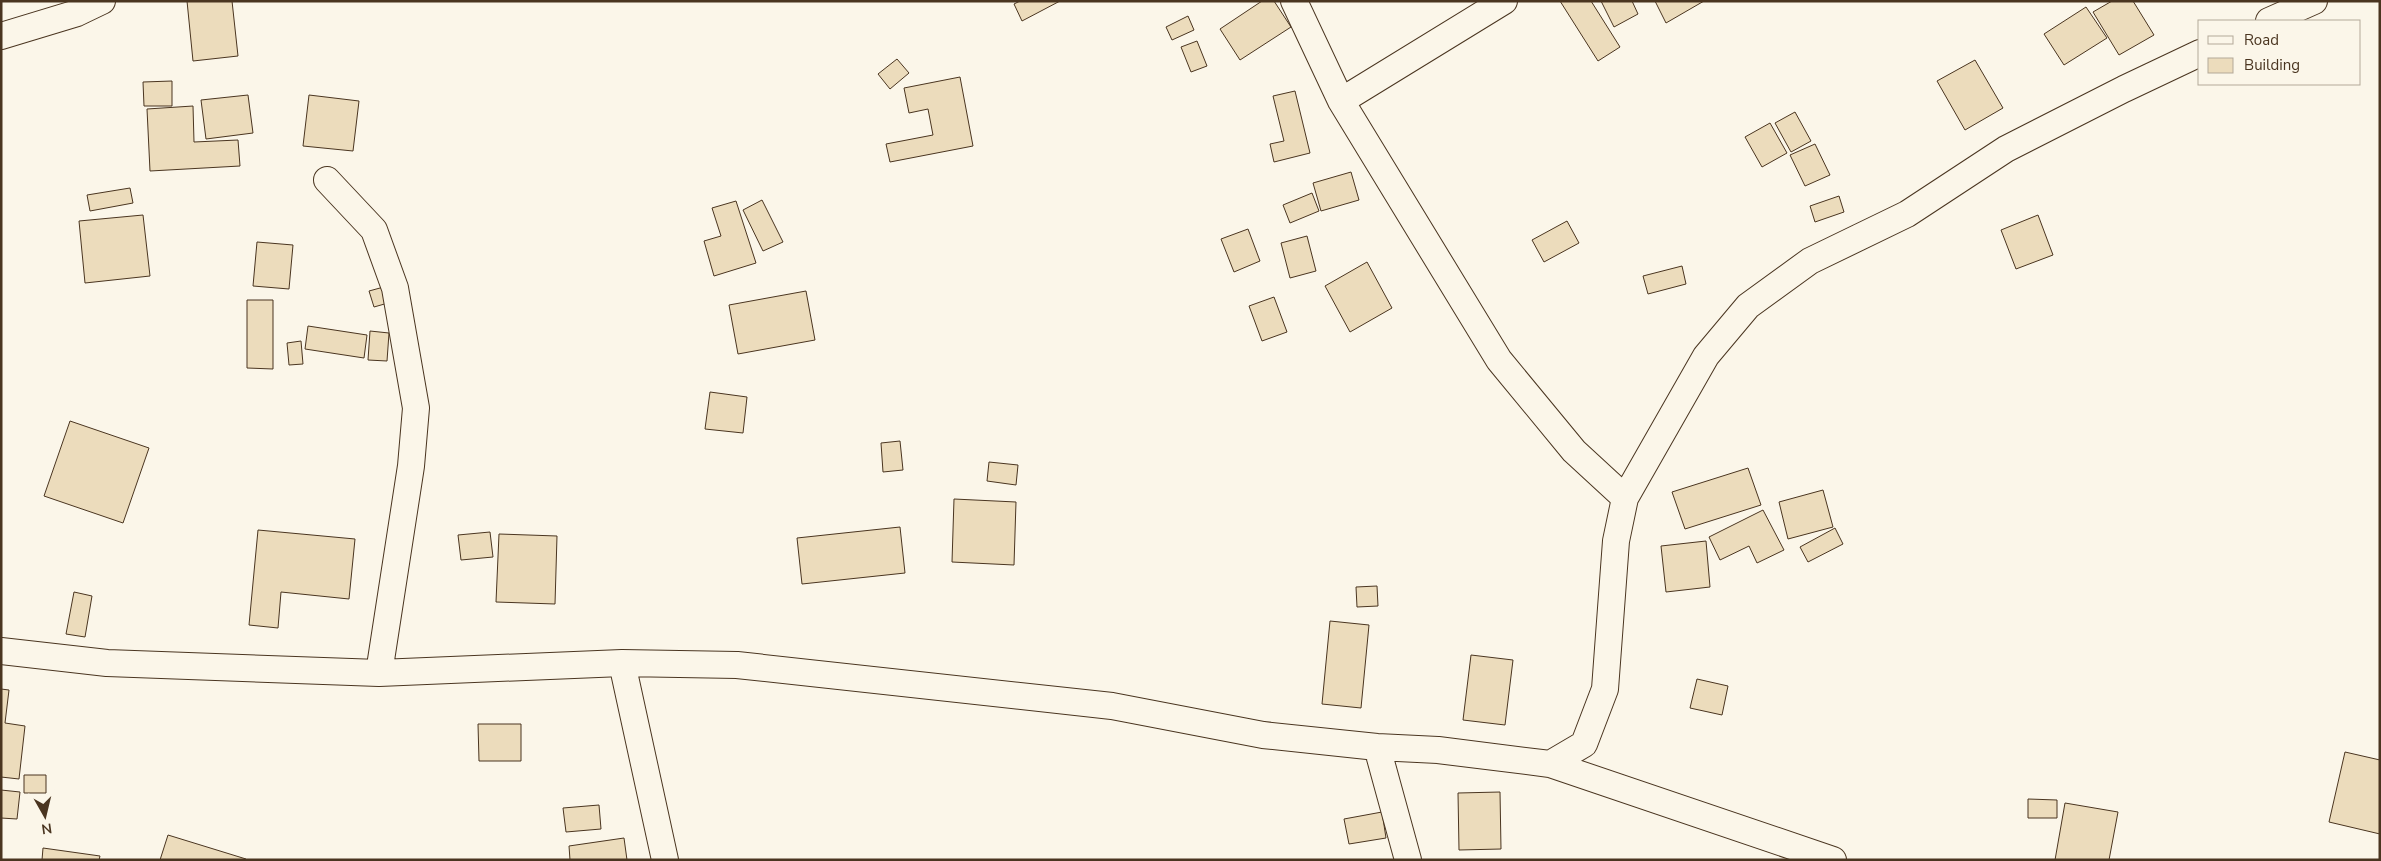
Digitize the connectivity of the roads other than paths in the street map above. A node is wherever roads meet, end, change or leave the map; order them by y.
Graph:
1 (102, 1) edge
2 (1294, 1) edge
3 (1504, 1) edge
4 (2314, 1) edge
5 (2271, 20) edge
6 (1, 36) edge
7 (2198, 54) edge
8 (1341, 101) junction
9 (327, 180) dead end
10 (1625, 498) junction
11 (1, 651) edge
12 (622, 663) junction
13 (379, 674) junction
14 (1378, 747) junction
15 (1550, 764) junction
16 (664, 860) edge
17 (1408, 860) edge
18 (1833, 860) edge

1 - 6 street
2 - 8 street
3 - 8 street
4 - 5 street
7 - 10 street
8 - 10 street
9 - 13 street
10 - 15 street
11 - 13 street
12 - 13 street
12 - 14 street
12 - 16 street
14 - 15 street
14 - 17 street
15 - 18 street

